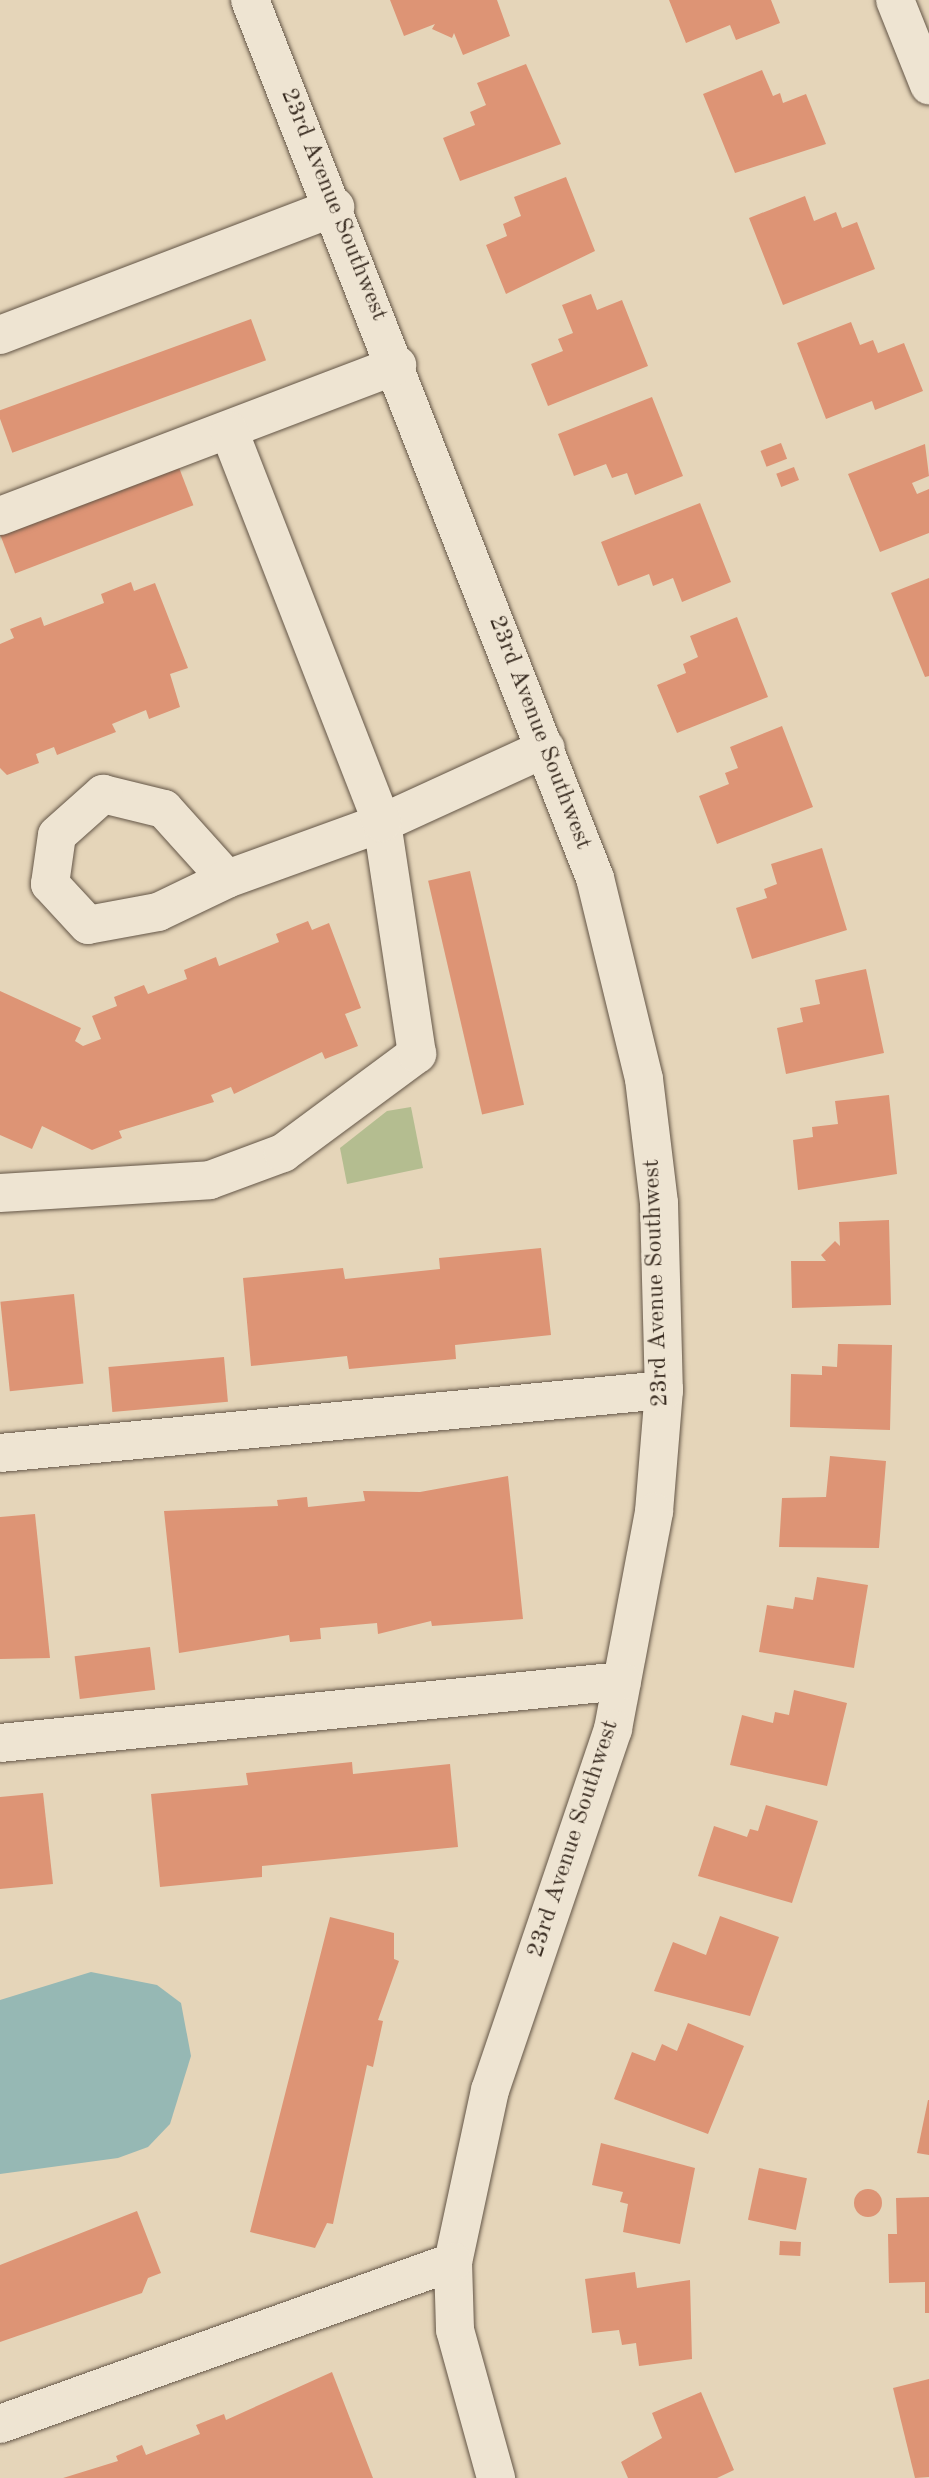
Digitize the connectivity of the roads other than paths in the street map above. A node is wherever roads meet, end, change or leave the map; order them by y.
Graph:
1 (250, 0) edge
2 (895, 0) edge
3 (929, 85) edge
4 (335, 207) junction
5 (0, 335) edge
6 (397, 365) junction
7 (229, 431) junction
8 (0, 516) edge
9 (547, 748) junction
10 (382, 823) junction
11 (228, 879) dead end
12 (0, 1193) edge
13 (664, 1390) junction
14 (0, 1453) edge
15 (622, 1681) junction
16 (0, 1743) edge
17 (453, 2262) junction
18 (0, 2424) edge
19 (496, 2478) edge

1 - 4 street, 23rd Avenue Southwest
2 - 3 street
4 - 5 street
4 - 6 street, 23rd Avenue Southwest
6 - 7 street
6 - 9 street, 23rd Avenue Southwest
7 - 8 street
7 - 10 street
9 - 10 street
9 - 13 street, 23rd Avenue Southwest
10 - 11 street
10 - 12 street
13 - 14 street
13 - 15 street, 23rd Avenue Southwest
15 - 16 street
15 - 17 street, 23rd Avenue Southwest
17 - 18 street
17 - 19 street, 23rd Avenue Southwest

